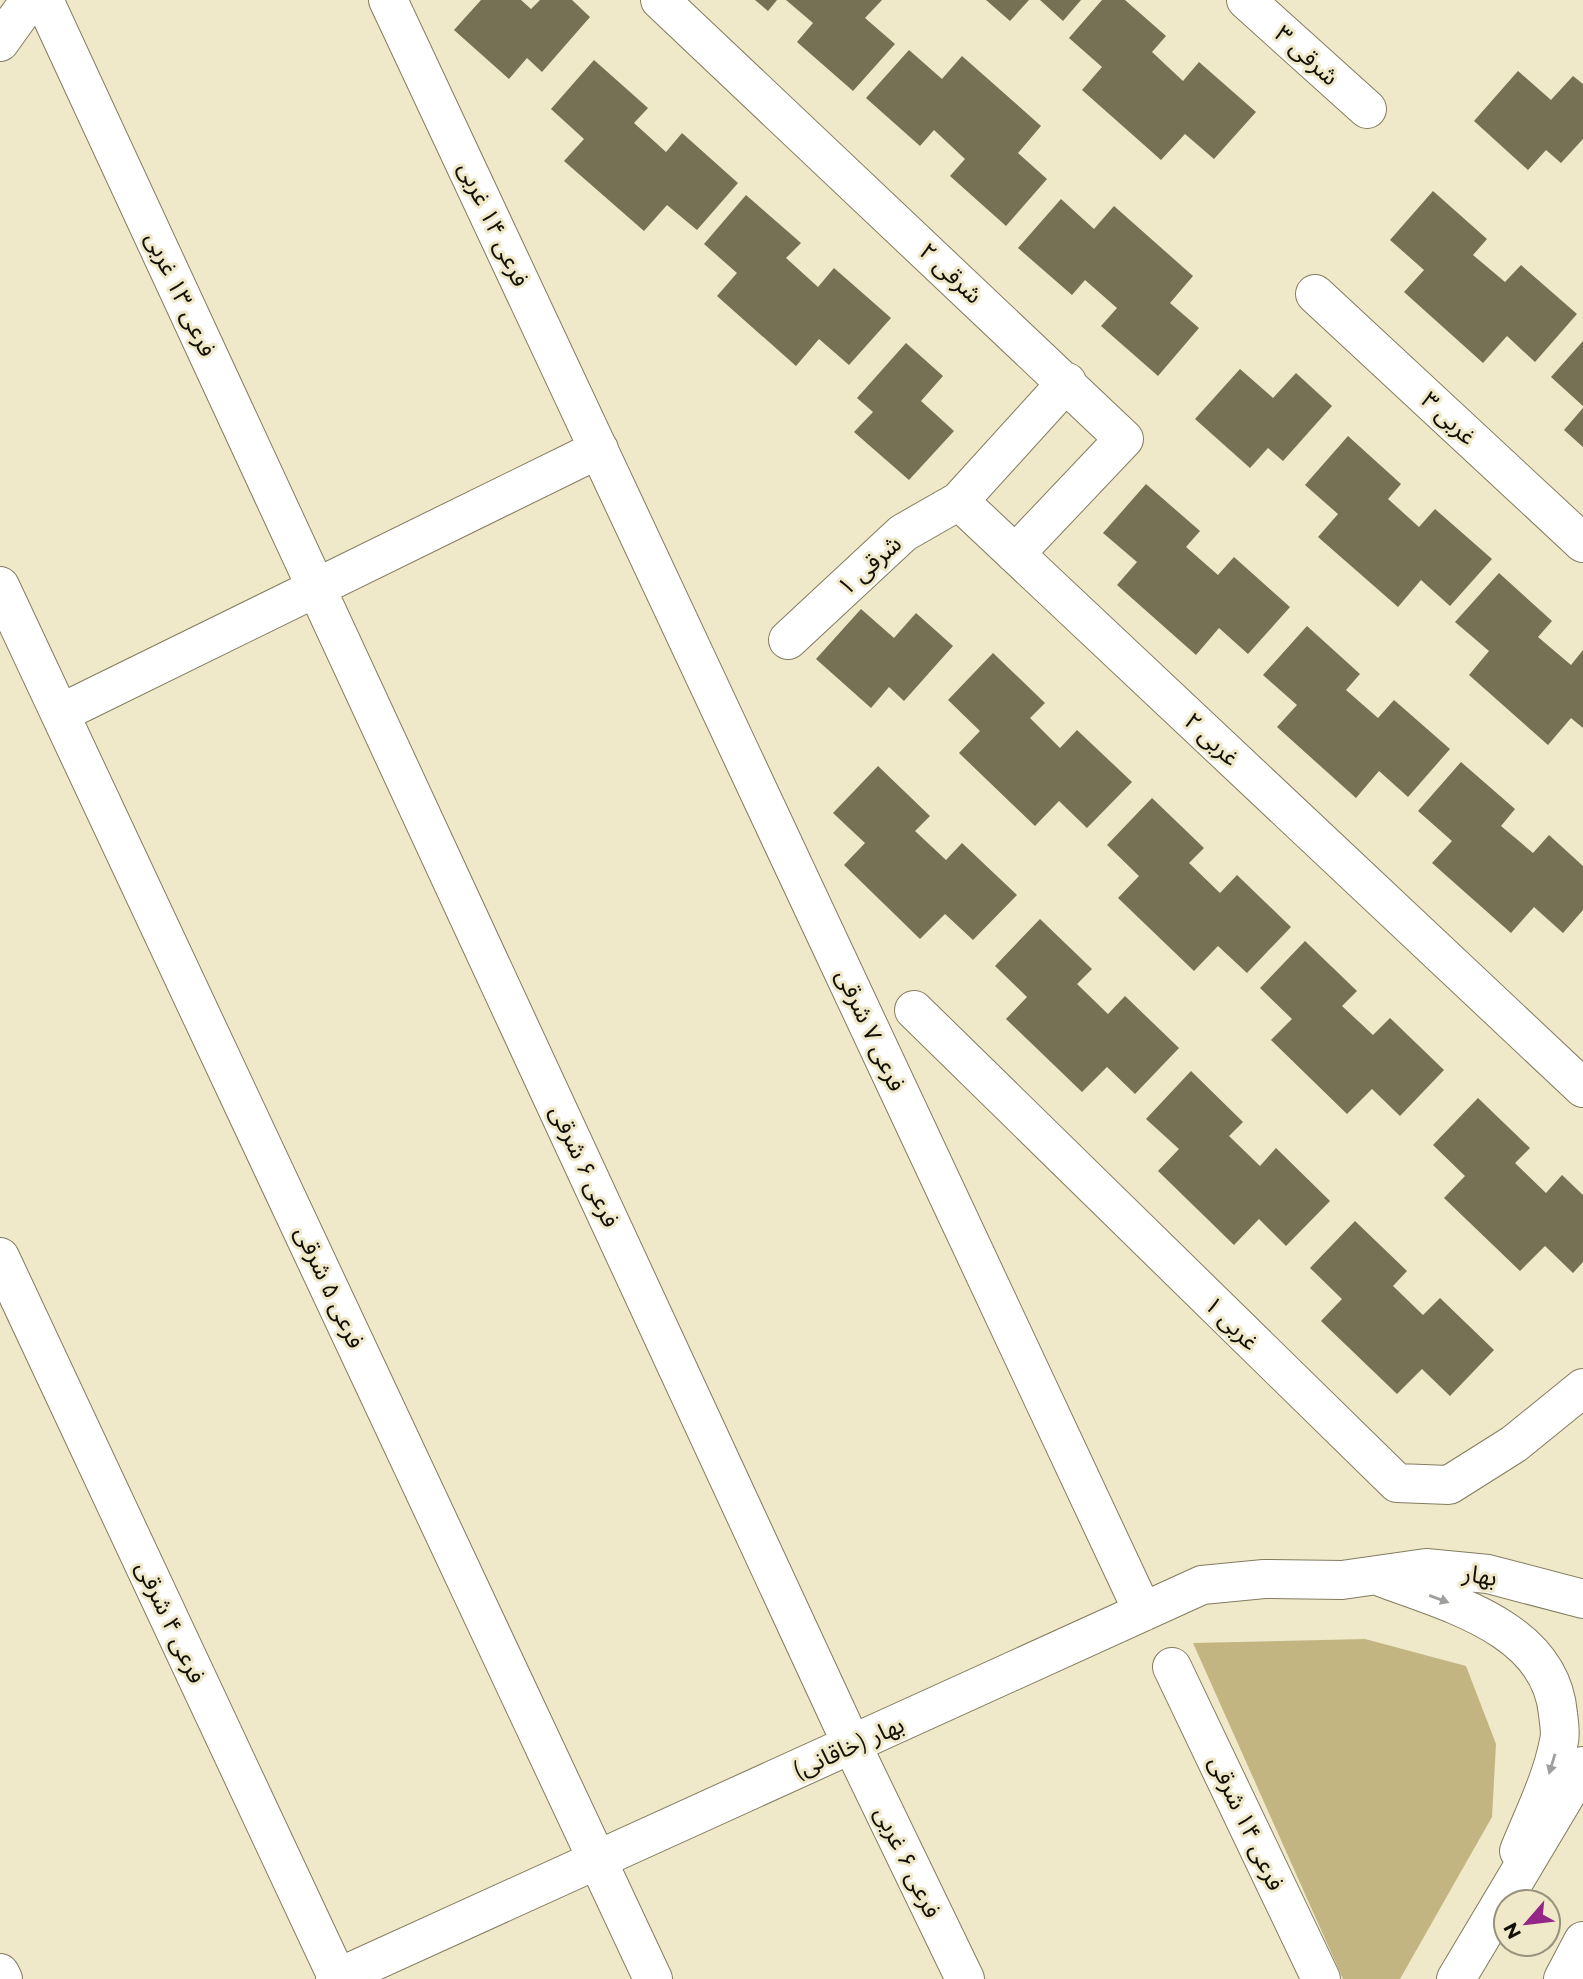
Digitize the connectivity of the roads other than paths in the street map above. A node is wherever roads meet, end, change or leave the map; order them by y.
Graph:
1 (30, 0) edge
2 (44, 0) edge
3 (388, 0) edge
4 (660, 0) edge
5 (1246, 0) edge
6 (0, 42) edge
7 (1367, 109) dead end
8 (1315, 294) dead end
9 (1067, 382) junction
10 (600, 449) junction
11 (959, 501) junction
12 (1583, 542) edge
13 (1015, 554) junction
14 (0, 586) edge
15 (318, 587) junction
16 (788, 640) dead end
17 (61, 713) junction
18 (914, 1010) dead end
19 (1583, 1088) edge
20 (2, 1261) edge
21 (1583, 1388) edge
22 (1375, 1575) junction
23 (1583, 1599) edge
24 (1143, 1612) junction
25 (1172, 1667) dead end
26 (852, 1745) junction
27 (1583, 1766) edge
28 (598, 1861) junction
29 (1490, 1922) junction
30 (1583, 1941) edge
31 (0, 1973) edge
32 (3, 1979) edge
33 (337, 1979) edge
34 (653, 1979) edge
35 (965, 1979) edge
36 (1321, 1979) edge
37 (1455, 1979) edge
38 (1563, 1979) edge

1 - 6 street
2 - 15 street, فرعی ۱۳ غربی
3 - 10 street, فرعی ۱۴ غربی
4 - 9 street, ۲ شرقی
5 - 7 street, ۳ شرقی
8 - 12 street, ۳ غربی
9 - 11 street
9 - 13 street, ۲ شرقی
10 - 15 street
10 - 24 street, فرعی ۷ شرقی
11 - 13 street, ۲ غربی
11 - 16 street, ۱ شرقی
13 - 19 street, ۲ غربی
14 - 17 street, فرعی ۵ شرقی
15 - 17 street
15 - 26 street, فرعی ۶ شرقی
17 - 28 street, فرعی ۵ شرقی
18 - 21 street, ۱ غربی
20 - 33 street, فرعی ۴ شرقی
22 - 23 street, بهار
22 - 24 street, بهار (خاقانی)
22 -> 29 street
24 - 26 street, بهار (خاقانی)
25 - 36 street, فرعی ۱۴ شرقی
26 - 28 street, بهار (خاقانی)
26 - 35 street, فرعی ۶ غربی
27 - 29 street
28 - 33 street, بهار (خاقانی)
28 - 34 street, فرعی ۵ شرقی
29 - 37 street
30 - 38 street
31 - 32 street

